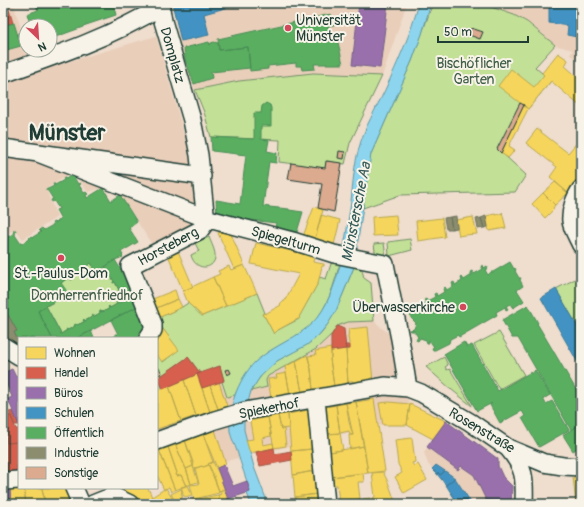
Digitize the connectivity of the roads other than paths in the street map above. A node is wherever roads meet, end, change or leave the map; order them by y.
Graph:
1 (160, 5) edge
2 (3, 74) edge
3 (3, 148) edge
4 (38, 153) junction
5 (202, 176) junction
6 (581, 189) edge
7 (205, 218) junction
8 (581, 244) edge
9 (149, 337) edge
10 (3, 346) edge
11 (18, 355) edge
12 (385, 386) joint
13 (408, 388) junction
14 (316, 399) junction
15 (158, 441) edge
16 (508, 448) junction
17 (544, 463) junction
18 (581, 466) edge
19 (18, 480) edge
20 (3, 481) edge
21 (524, 487) junction
22 (74, 489) edge
23 (81, 504) edge
24 (93, 504) edge
25 (130, 504) edge
26 (326, 504) edge
27 (524, 504) edge

1 - 2 street, Domplatz
1 - 5 street, Domplatz
3 - 4 street
4 - 5 street
4 - 7 street
5 - 7 street, Domplatz
6 - 8 street
7 - 9 street, Horsteberg
7 - 13 street, Spiegelturm
10 - 11 street
12 - 13 street, Rosenstraße
12 - 14 street, Spiekerhof
13 - 16 street, Rosenstraße
14 - 15 street, Spiekerhof
14 - 26 street
16 - 17 street, Rosenstraße
16 - 21 street
17 - 18 street, Rosenstraße
17 - 21 street
19 - 20 street
21 - 27 street
22 - 23 street
24 - 25 street

